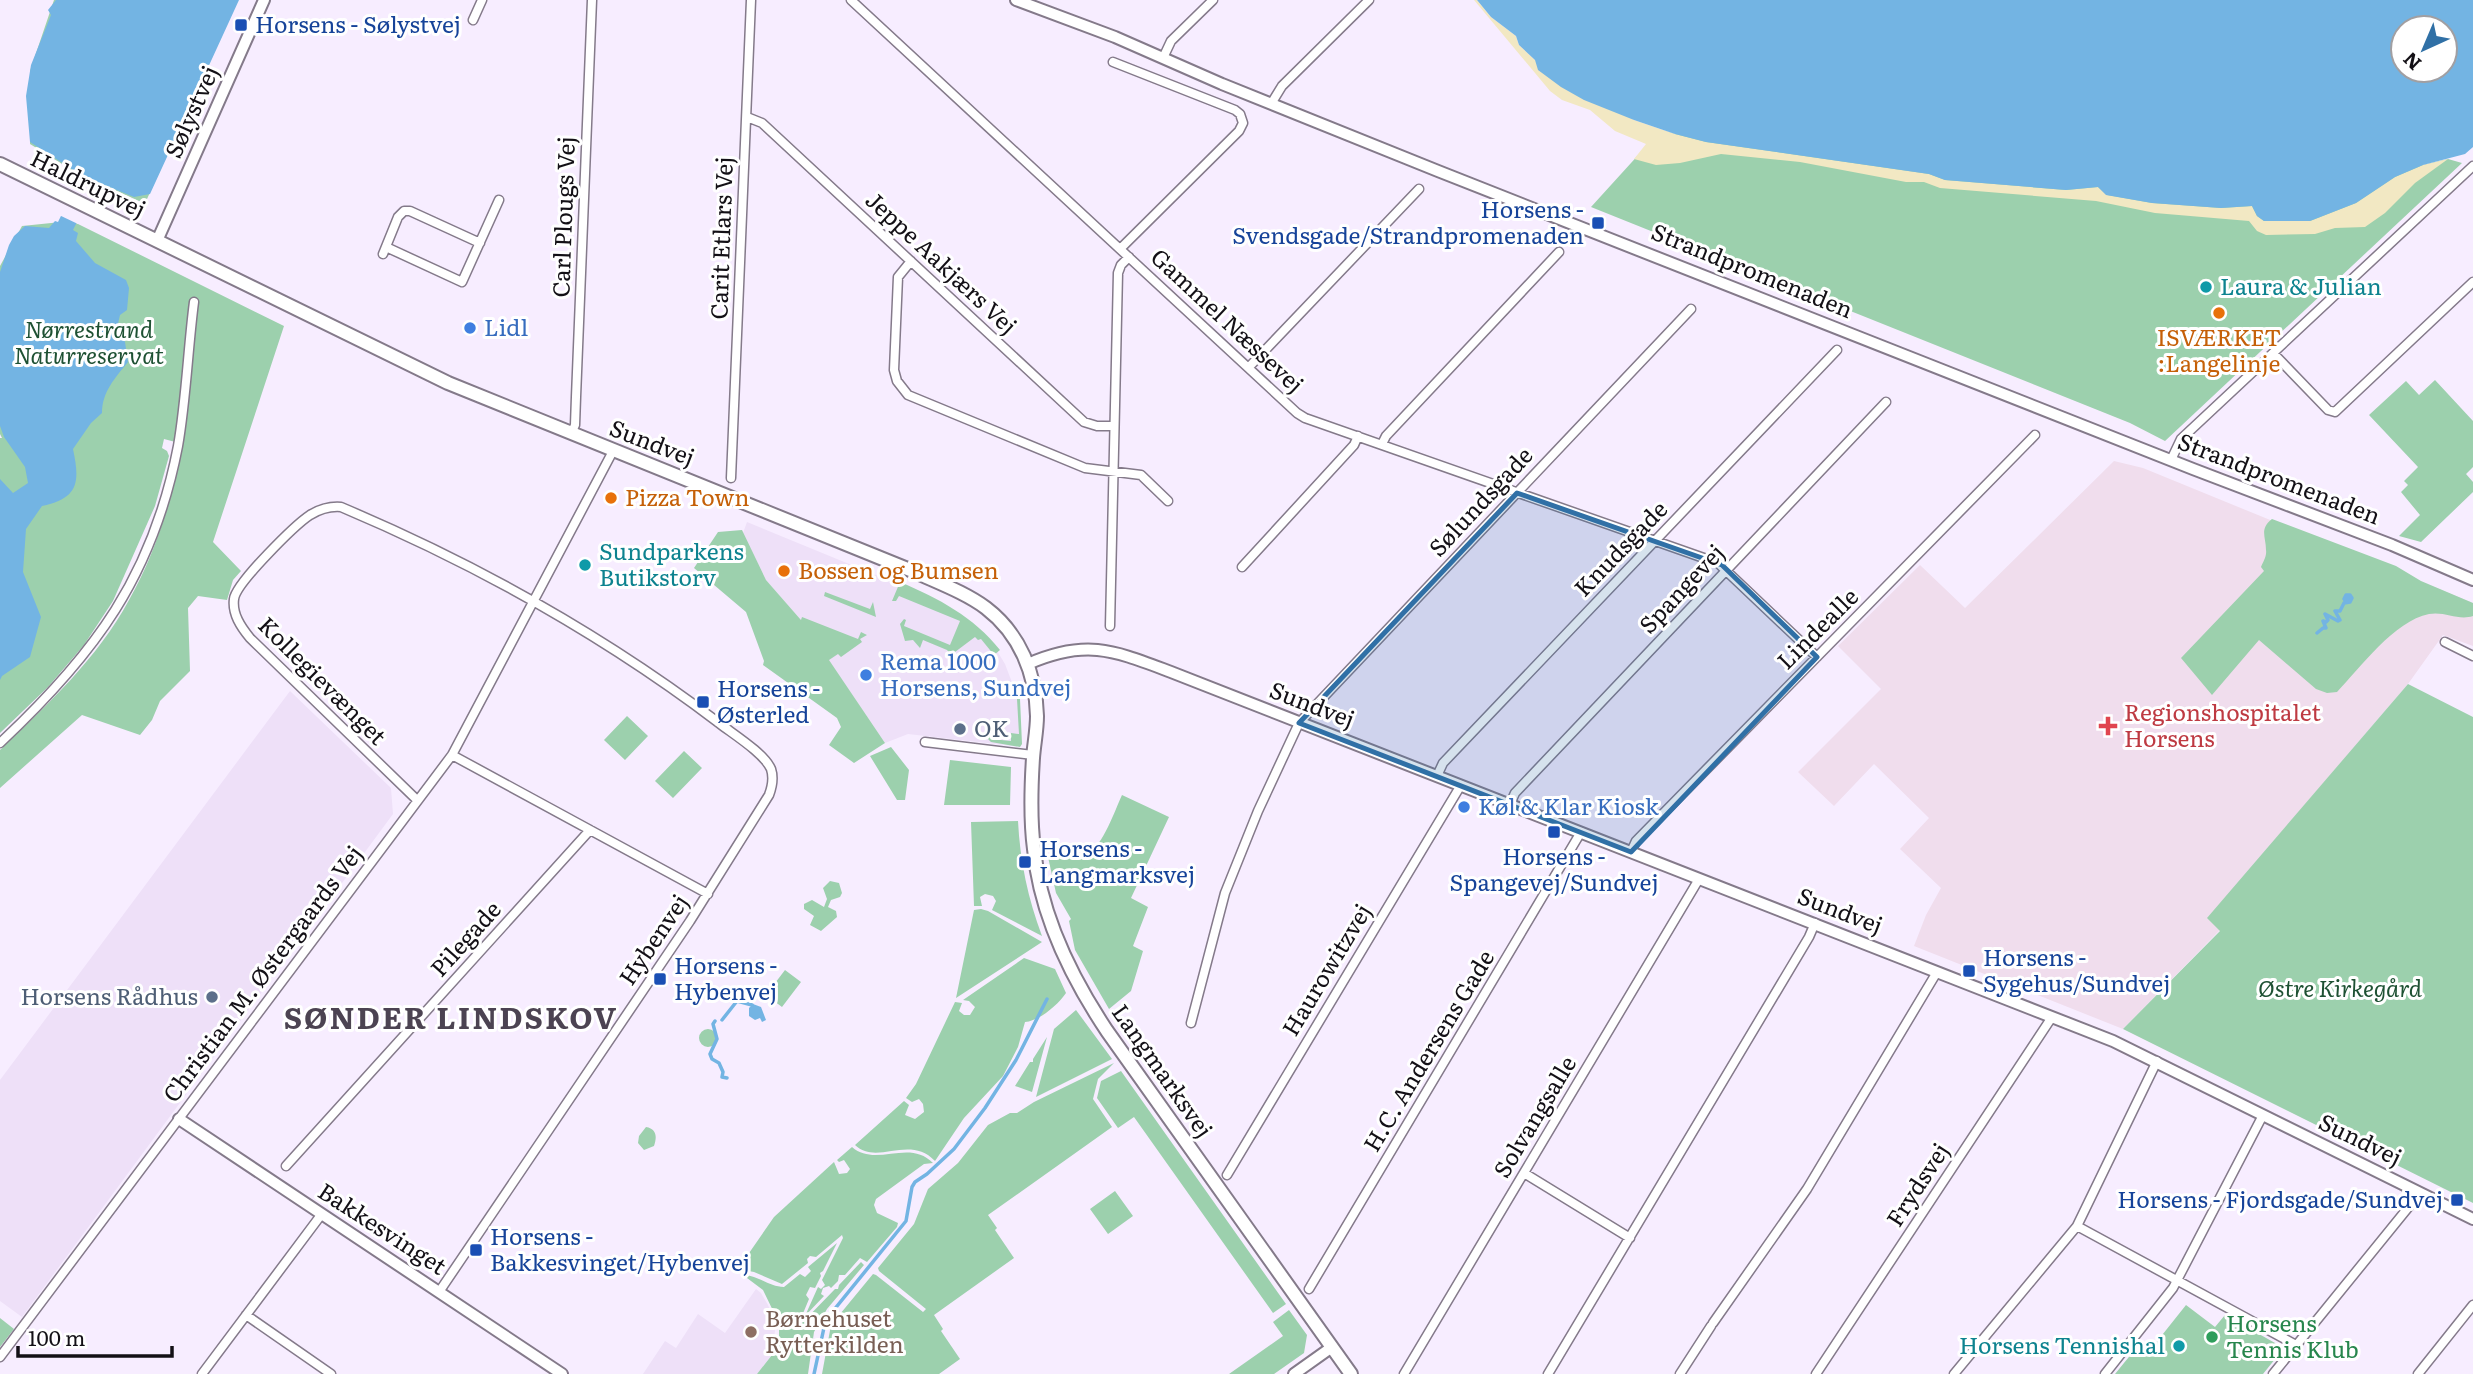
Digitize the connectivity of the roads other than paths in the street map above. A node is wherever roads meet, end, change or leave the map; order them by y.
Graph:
1 (264, 0) edge
2 (482, 0) edge
3 (592, 0) edge
4 (751, 0) edge
5 (851, 0) edge
6 (1016, 0) edge
7 (1213, 0) edge
8 (1369, 0) edge
9 (473, 20) dead end
10 (1163, 58) junction
11 (1113, 62) dead end
12 (1270, 104) junction
13 (747, 117) junction
14 (0, 164) edge
15 (2473, 166) edge
16 (1419, 189) dead end
17 (499, 200) dead end
18 (157, 241) junction
19 (480, 243) junction
20 (1120, 249) junction
21 (1559, 252) dead end
22 (1129, 257) junction
23 (911, 261) junction
24 (2473, 282) edge
25 (194, 302) dead end
26 (1691, 309) dead end
27 (1837, 350) dead end
28 (2273, 353) junction
29 (1249, 367) junction
30 (1886, 402) dead end
31 (1114, 426) junction
32 (571, 434) junction
33 (2035, 435) dead end
34 (1358, 436) junction
35 (1382, 444) junction
36 (612, 450) junction
37 (2171, 460) junction
38 (1113, 472) junction
39 (731, 478) dead end
40 (1517, 493) junction
41 (1168, 501) dead end
42 (1654, 542) junction
43 (1242, 567) dead end
44 (1727, 569) junction
45 (2473, 580) edge
46 (535, 600) junction
47 (1110, 626) dead end
48 (2445, 642) dead end
49 (2473, 656) edge
50 (1817, 657) junction
51 (1028, 664) junction
52 (1299, 723) junction
53 (925, 742) dead end
54 (0, 743) edge
55 (452, 755) junction
56 (1033, 755) junction
57 (1437, 776) junction
58 (1461, 785) junction
59 (417, 800) junction
60 (1510, 804) junction
61 (590, 830) junction
62 (1581, 832) junction
63 (1631, 852) junction
64 (1699, 879) junction
65 (708, 894) junction
66 (1815, 923) junction
67 (1937, 972) junction
68 (2052, 1017) junction
69 (1191, 1023) dead end
70 (2157, 1061) junction
71 (2263, 1115) junction
72 (179, 1119) junction
73 (286, 1167) dead end
74 (1524, 1173) junction
75 (1227, 1175) dead end
76 (2420, 1193) junction
77 (321, 1215) junction
78 (2473, 1219) edge
79 (2077, 1227) junction
80 (1630, 1238) junction
81 (2178, 1280) junction
82 (1309, 1289) dead end
83 (439, 1292) junction
84 (2473, 1305) edge
85 (246, 1315) junction
86 (2296, 1345) junction
87 (1332, 1347) junction
88 (0, 1357) edge
89 (1297, 1373) edge
90 (202, 1374) edge
91 (331, 1374) edge
92 (562, 1374) edge
93 (1351, 1374) edge
94 (1404, 1374) edge
95 (1548, 1374) edge
96 (1680, 1374) edge
97 (1816, 1374) edge
98 (1954, 1374) edge
99 (2105, 1374) edge
100 (2273, 1374) edge
101 (2418, 1374) edge

1 - 18 street, Sølystvej
2 - 9 street
3 - 32 street, Carl Plougs Vej
4 - 13 street, Carit Etlars Vej
5 - 20 street, Gammel Næssevej
6 - 10 street, Strandpromenaden
7 - 10 street
8 - 12 street
10 - 12 street, Strandpromenaden
11 - 20 street
12 - 37 street, Strandpromenaden
13 - 23 street, Jeppe Aakjærs Vej
13 - 39 street, Carit Etlars Vej
14 - 18 main road, Haldrupvej
15 - 28 street
16 - 29 street
17 - 19 street
18 - 32 main road, Sundvej
19 - 19 street
20 - 22 street, Gammel Næssevej
21 - 35 street
22 - 29 street, Gammel Næssevej
22 - 31 street
23 - 31 street, Jeppe Aakjærs Vej
23 - 38 street
24 - 28 street
25 - 54 street
26 - 40 street, Sølundsgade
27 - 42 street, Knudsgade
28 - 37 street
29 - 34 street, Gammel Næssevej
30 - 44 street, Spangevej
31 - 38 street
32 - 36 main road, Sundvej
33 - 50 street, Lindealle
34 - 35 street, Gammel Næssevej
34 - 43 street
35 - 40 street, Gammel Næssevej
36 - 46 street, Christian M. Østergaards Vej
36 - 51 main road, Sundvej
37 - 45 street, Strandpromenaden
38 - 41 street
38 - 47 street
40 - 42 street, Gammel Næssevej
40 - 52 street, Sølundsgade
42 - 44 street, Gammel Næssevej
42 - 57 street, Knudsgade
44 - 50 street
44 - 60 street, Spangevej
46 - 55 street, Christian M. Østergaards Vej
46 - 59 street, Kollegievænget
46 - 65 street, Hybenvej
48 - 49 street
50 - 63 street, Lindealle
51 - 52 street, Sundvej
51 - 56 main road, Langmarksvej
52 - 57 street, Sundvej
52 - 69 street, Sølundsgade
53 - 56 street
55 - 59 street, Christian M. Østergaards Vej
55 - 61 street
56 - 87 main road, Langmarksvej
57 - 58 street, Sundvej
58 - 60 street, Sundvej
58 - 75 street, Haurowitzvej
59 - 72 street, Christian M. Østergaards Vej
60 - 62 street, Sundvej
61 - 65 street
61 - 73 street, Pilegade
62 - 63 street, Sundvej
62 - 82 street, H.C. Andersens Gade
63 - 64 street, Sundvej
64 - 66 street, Sundvej
64 - 74 street, Solvangsalle
65 - 83 street, Hybenvej
66 - 67 street, Sundvej
66 - 80 street
67 - 68 street, Sundvej
67 - 96 street
68 - 70 street, Sundvej
68 - 97 street, Frydsvej
70 - 71 street, Sundvej
70 - 79 street
71 - 76 street, Sundvej
71 - 81 street
72 - 77 street, Bakkesvinget
72 - 88 street, Christian M. Østergaards Vej
74 - 80 street
74 - 94 street, Solvangsalle
76 - 78 street, Sundvej
76 - 86 street
77 - 83 street, Bakkesvinget
77 - 85 street
79 - 81 street
79 - 98 street
80 - 95 street
81 - 86 street
81 - 99 street
83 - 92 street, Bakkesvinget
84 - 101 street
85 - 90 street
85 - 91 street
86 - 100 street
87 - 89 street
87 - 93 main road, Langmarksvej

